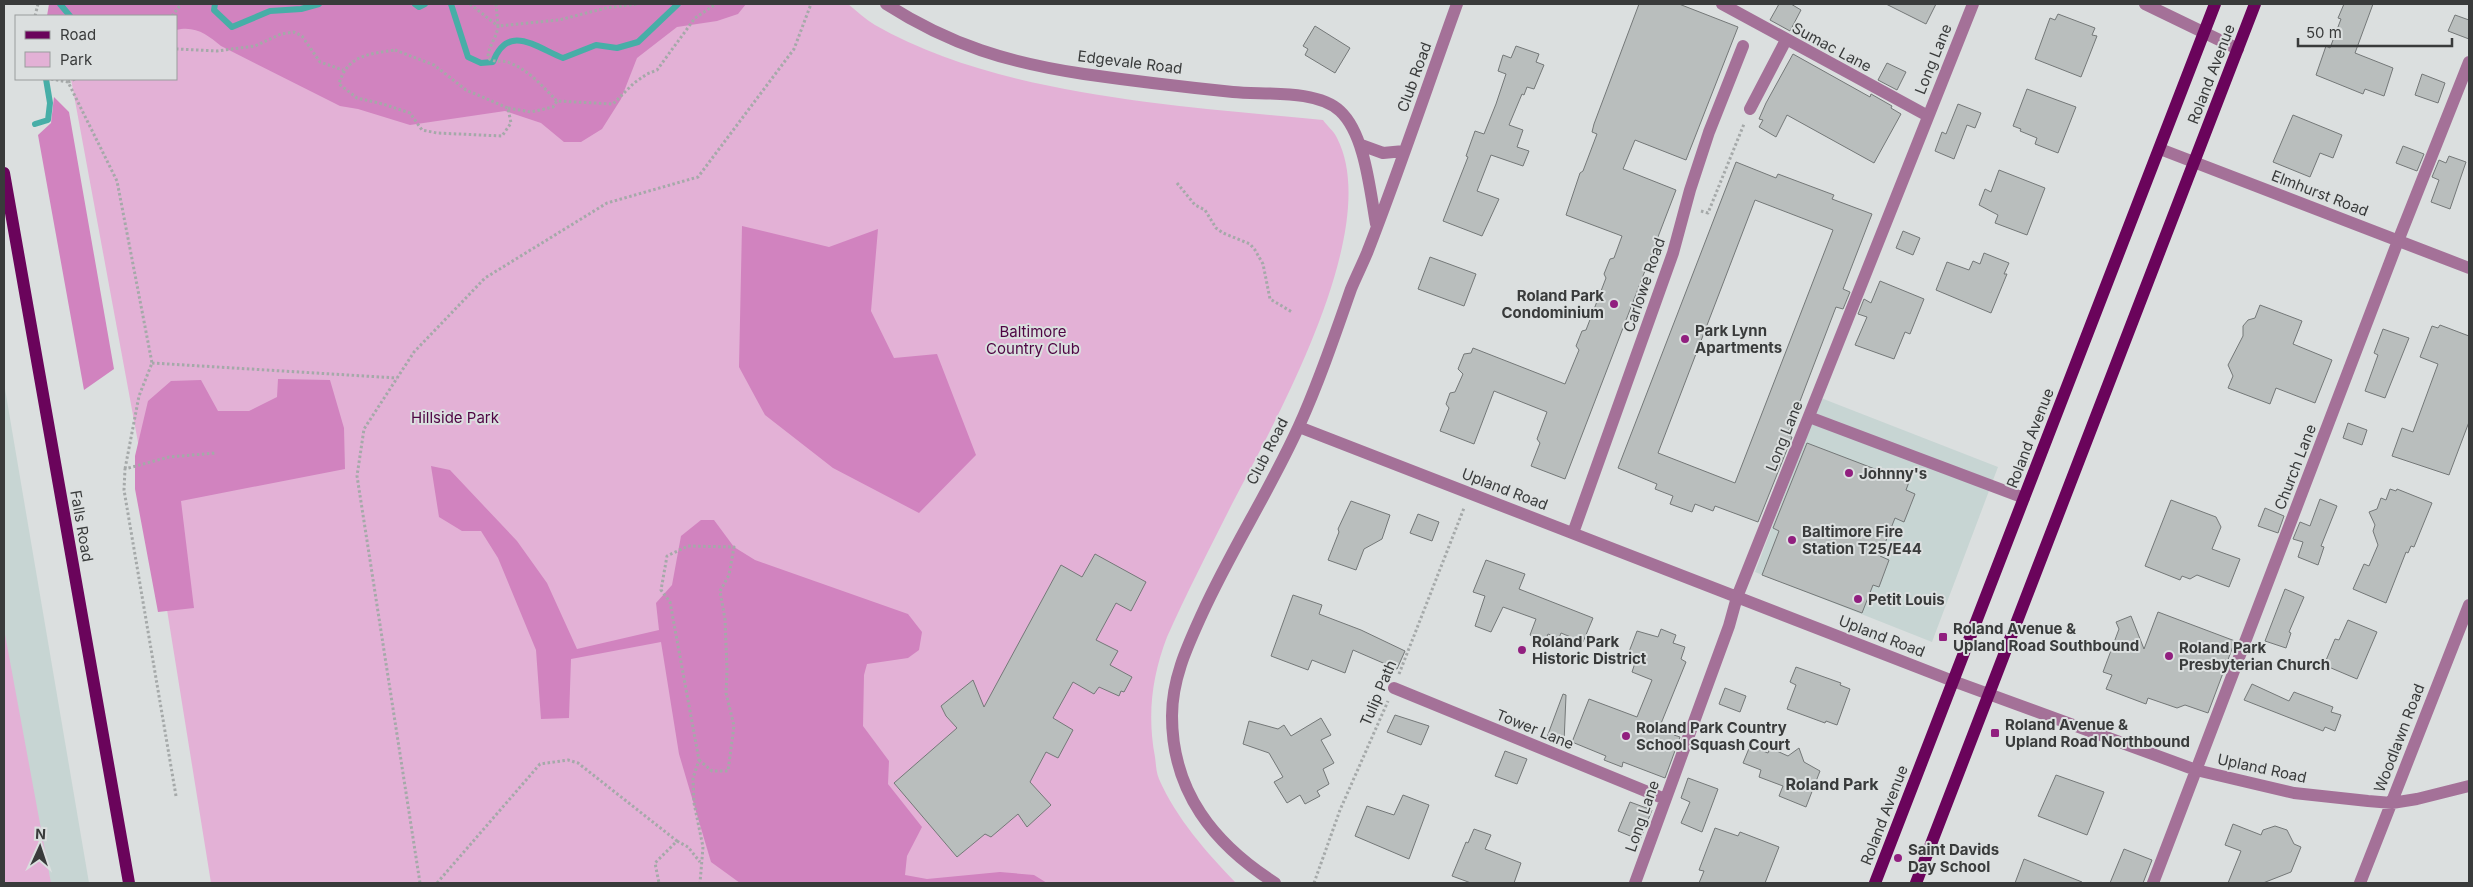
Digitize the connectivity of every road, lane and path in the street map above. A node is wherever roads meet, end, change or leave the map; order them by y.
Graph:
1 (181, 4) edge
2 (470, 4) edge
3 (496, 4) edge
4 (638, 4) edge
5 (716, 4) edge
6 (811, 4) edge
7 (886, 4) edge
8 (1458, 4) edge
9 (1722, 4) edge
10 (1973, 4) edge
11 (2145, 4) edge
12 (2215, 4) edge
13 (2255, 4) edge
14 (173, 15) edge
15 (498, 26) junction
16 (2204, 33) junction
17 (1786, 40) junction
18 (1743, 46) dead end
19 (178, 49) edge
20 (2238, 49) junction
21 (2469, 62) edge
22 (343, 70) junction
23 (57, 80) edge
24 (73, 80) edge
25 (68, 82) junction
26 (556, 101) junction
27 (508, 108) junction
28 (1750, 109) joint
29 (1928, 116) junction
30 (1361, 145) junction
31 (2160, 149) junction
32 (1404, 151) junction
33 (2196, 163) junction
34 (4, 174) edge
35 (1177, 183) dead end
36 (1708, 213) dead end
37 (1376, 225) junction
38 (2398, 241) junction
39 (2469, 268) edge
40 (1292, 312) dead end
41 (152, 363) junction
42 (397, 378) junction
43 (1809, 416) junction
44 (1299, 427) junction
45 (216, 453) dead end
46 (125, 470) junction
47 (2024, 498) junction
48 (1463, 512) dead end
49 (1573, 533) junction
50 (1737, 597) junction
51 (2469, 605) edge
52 (1953, 681) junction
53 (1394, 688) junction
54 (1988, 694) junction
55 (699, 760) junction
56 (2196, 770) junction
57 (2469, 786) edge
58 (176, 796) dead end
59 (1665, 799) junction
60 (2392, 802) junction
61 (677, 841) junction
62 (701, 863) junction
63 (129, 883) edge
64 (420, 883) edge
65 (437, 883) edge
66 (659, 883) edge
67 (700, 883) edge
68 (1275, 883) edge
69 (1314, 883) edge
70 (1636, 883) edge
71 (1875, 883) edge
72 (1916, 883) edge
73 (2153, 883) edge
74 (2360, 883) edge

1 - 14 path
2 - 15 path
3 - 15 path
4 - 15 path
5 - 26 path
6 - 42 path
7 - 30 street, Edgevale Road
8 - 32 street, Club Road
9 - 17 street, Sumac Lane
10 - 29 street, Long Lane
11 - 16 street
12 - 16 main road, Roland Avenue
13 - 20 main road, Roland Avenue
15 - 26 path
16 - 20 street
16 - 31 main road, Roland Avenue
17 - 28 street
17 - 29 street, Sumac Lane
18 - 49 street, Carlowe Road
19 - 22 path
20 - 33 main road, Roland Avenue
21 - 38 street, Church Lane
22 - 27 path
22 - 27 path
23 - 25 path
24 - 25 path
25 - 41 path
26 - 27 path
28 - 36 path
29 - 43 street, Long Lane
30 - 32 street
30 - 37 street, Edgevale Road
31 - 33 street, Elmhurst Road
31 - 47 main road, Roland Avenue
32 - 37 street, Club Road
33 - 38 street, Elmhurst Road
33 - 54 main road, Roland Avenue
34 - 63 main road, Falls Road
35 - 40 path
37 - 44 street, Club Road
38 - 39 street, Elmhurst Road
38 - 56 street, Church Lane
41 - 42 path
41 - 46 path
42 - 64 path
43 - 47 street
43 - 50 street, Long Lane
44 - 49 street, Upland Road
44 - 68 street, Club Road
45 - 46 path
46 - 58 path
47 - 52 main road, Roland Avenue
48 - 53 path, Tulip Path
49 - 50 street, Upland Road
50 - 52 street, Upland Road
50 - 59 street, Long Lane
51 - 60 street, Woodlawn Road
52 - 54 street, Upland Road
52 - 71 main road, Roland Avenue
53 - 59 street, Tower Lane
53 - 69 path, Tulip Path
54 - 56 street, Upland Road
54 - 72 main road, Roland Avenue
55 - 55 path
55 - 62 path
56 - 60 street, Upland Road
56 - 73 street, Church Lane
57 - 60 street, Upland Road
59 - 70 street, Long Lane
60 - 74 street, Woodlawn Road
61 - 62 path
61 - 65 path
61 - 66 path
62 - 67 path

